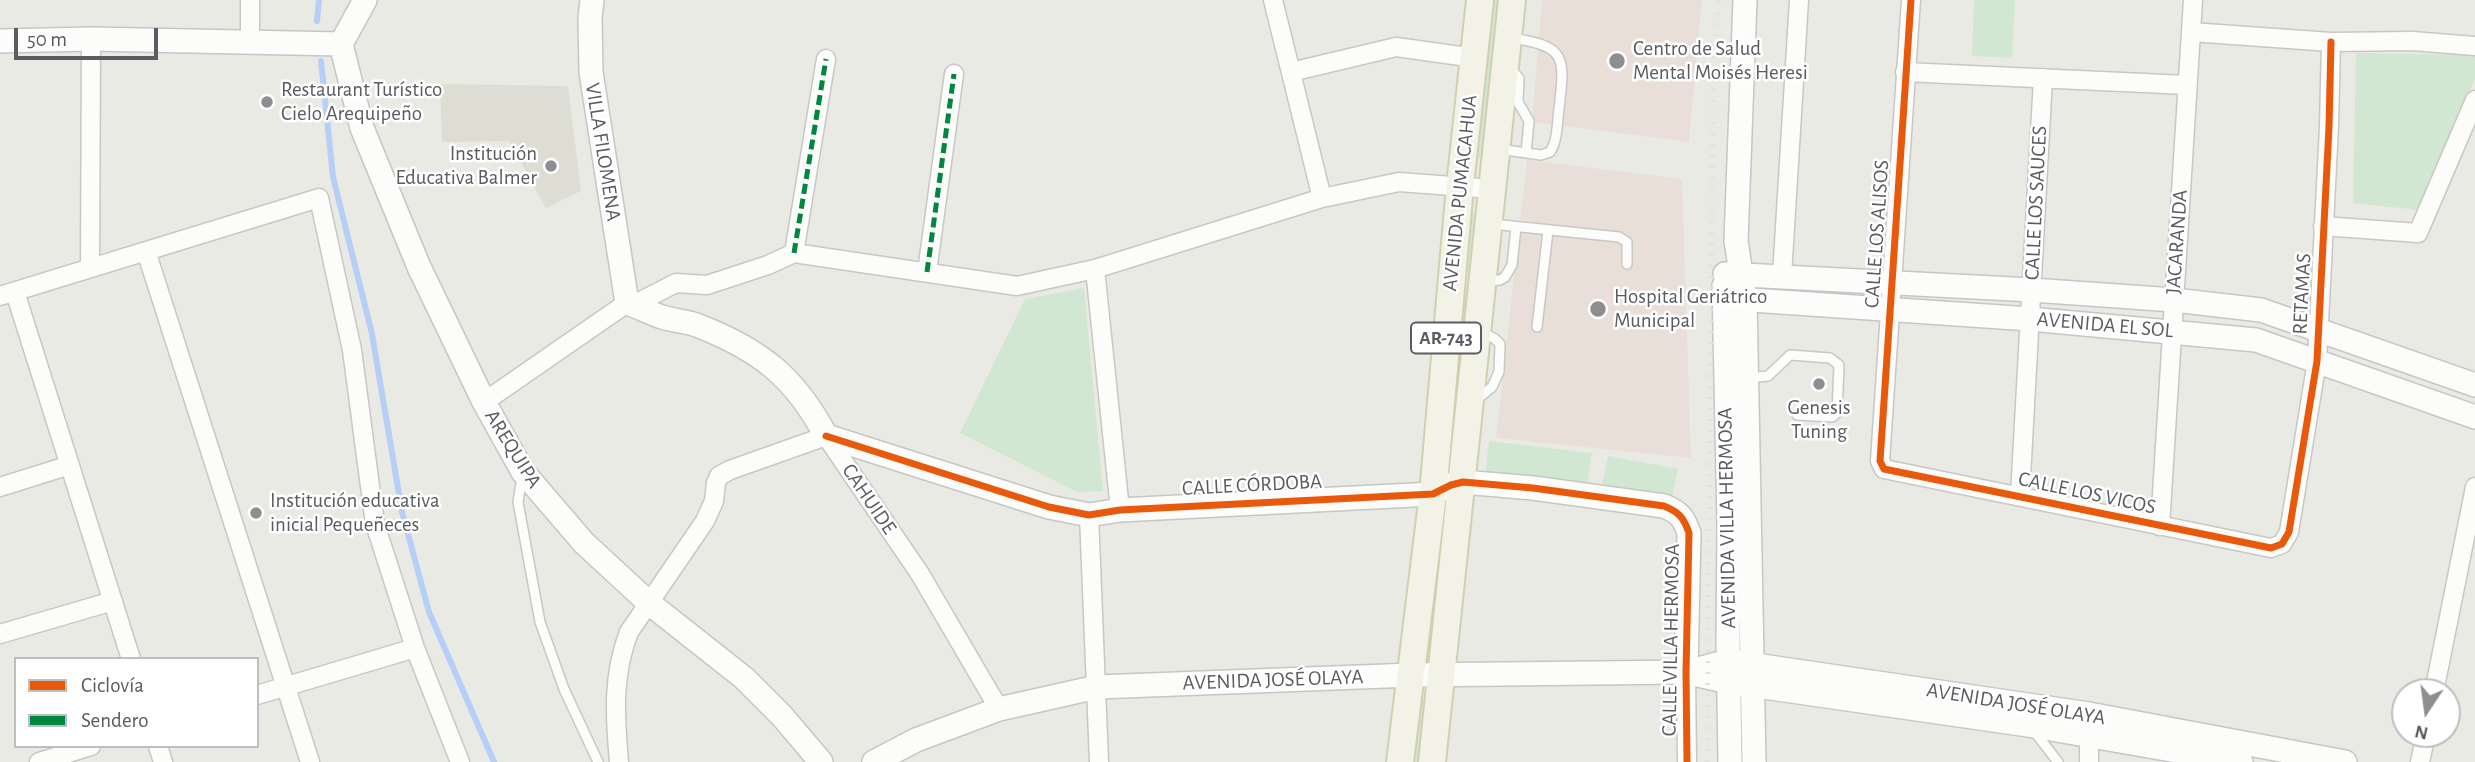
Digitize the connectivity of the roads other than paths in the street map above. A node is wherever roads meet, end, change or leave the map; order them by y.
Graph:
1 (250, 0) edge
2 (365, 0) edge
3 (593, 0) edge
4 (1273, 0) edge
5 (1480, 0) edge
6 (1512, 0) edge
7 (1745, 0) edge
8 (1799, 0) edge
9 (1911, 0) edge
10 (2193, 0) edge
11 (2191, 32) junction
12 (1508, 38) junction
13 (90, 39) junction
14 (0, 41) edge
15 (250, 42) junction
16 (2331, 42) junction
17 (341, 44) junction
18 (2475, 46) edge
19 (1475, 58) junction
20 (826, 60) dead end
21 (1505, 65) junction
22 (1291, 72) junction
23 (1905, 72) junction
24 (954, 74) dead end
25 (2043, 78) junction
26 (2187, 85) junction
27 (2475, 100) edge
28 (1497, 149) junction
29 (1526, 153) junction
30 (1460, 186) junction
31 (1492, 189) junction
32 (1322, 198) junction
33 (1503, 225) junction
34 (2323, 226) junction
35 (1548, 231) junction
36 (146, 251) junction
37 (794, 253) junction
38 (1627, 264) dead end
39 (90, 268) junction
40 (1095, 268) junction
41 (927, 272) junction
42 (1733, 274) junction
43 (1782, 276) junction
44 (1451, 278) junction
45 (1485, 281) junction
46 (1891, 282) junction
47 (2032, 290) junction
48 (8, 294) edge
49 (1734, 299) junction
50 (2174, 300) junction
51 (630, 304) junction
52 (1890, 308) junction
53 (2030, 319) junction
54 (1537, 327) dead end
55 (2318, 329) junction
56 (2172, 331) junction
57 (2317, 361) junction
58 (1747, 378) junction
59 (2475, 385) edge
60 (484, 402) junction
61 (1797, 415) dead end
62 (2475, 417) edge
63 (826, 436) junction
64 (70, 465) junction
65 (1884, 469) joint
66 (523, 472) junction
67 (1463, 482) junction
68 (0, 487) edge
69 (2475, 487) edge
70 (1433, 494) junction
71 (2020, 496) junction
72 (1121, 510) junction
73 (1089, 515) junction
74 (1684, 519) joint
75 (2160, 526) junction
76 (2282, 544) joint
77 (113, 601) junction
78 (649, 603) junction
79 (0, 634) edge
80 (415, 648) junction
81 (130, 657) edge
82 (1729, 671) junction
83 (1686, 672) junction
84 (1752, 674) junction
85 (1412, 675) junction
86 (1443, 675) junction
87 (2437, 678) edge
88 (285, 686) junction
89 (1097, 687) junction
90 (259, 694) edge
91 (999, 709) junction
92 (2015, 716) junction
93 (2089, 724) junction
94 (84, 748) edge
95 (39, 762) edge
96 (310, 762) edge
97 (460, 762) edge
98 (598, 762) edge
99 (619, 762) edge
100 (821, 762) edge
101 (874, 762) edge
102 (1100, 762) edge
103 (1400, 762) edge
104 (1432, 762) edge
105 (1688, 762) edge
106 (1730, 762) edge
107 (1754, 762) edge
108 (2058, 762) edge
109 (2089, 762) edge
110 (2241, 762) edge
111 (2345, 762) edge

1 - 15 street
2 - 17 street
3 - 51 street, VILLA FILOMENA
4 - 22 street
5 - 19 main road, AVENIDA PUMACAHUA / AR-743
6 - 12 main road, AVENIDA PUMACAHUA / AR-743
7 - 42 street, AVENIDA VILLA HERMOSA
8 - 43 street
9 - 23 street, CALLE LOS ALISOS
10 - 11 street, JACARANDA
11 - 16 street
11 - 26 street, JACARANDA
12 - 21 main road, AVENIDA PUMACAHUA / AR-743
12 - 29 lane
13 - 14 street
13 - 15 street
13 - 39 street
15 - 17 street
16 - 18 street
16 - 34 street, RETAMAS
17 - 60 street, AREQUIPA
19 - 22 street
19 - 30 main road, AVENIDA PUMACAHUA / AR-743
20 - 37 street
21 - 28 main road, AVENIDA PUMACAHUA / AR-743
21 - 29 lane
22 - 32 street
23 - 25 street
23 - 46 street, CALLE LOS ALISOS
24 - 41 street
25 - 26 street
25 - 47 street, CALLE LOS SAUCES
26 - 50 street, JACARANDA
27 - 34 street
28 - 29 lane
28 - 31 main road, AVENIDA PUMACAHUA / AR-743
30 - 31 street
30 - 32 street
30 - 44 main road, AVENIDA PUMACAHUA / AR-743
31 - 33 main road, AVENIDA PUMACAHUA / AR-743
32 - 40 street
33 - 35 lane
33 - 45 main road, AVENIDA PUMACAHUA / AR-743
34 - 55 street, RETAMAS
35 - 38 lane
35 - 54 lane
36 - 39 street
36 - 80 street
36 - 88 street
37 - 41 street
37 - 51 street
39 - 48 street
40 - 41 street
40 - 72 street
42 - 43 street, AVENIDA EL SOL
42 - 49 street, AVENIDA VILLA HERMOSA
43 - 46 street, AVENIDA EL SOL
44 - 45 main road
44 - 70 main road, AVENIDA PUMACAHUA / AR-743
45 - 67 main road, AVENIDA PUMACAHUA / AR-743
46 - 47 street, AVENIDA EL SOL
46 - 52 street, CALLE LOS ALISOS
47 - 50 street, AVENIDA EL SOL
47 - 53 street, CALLE LOS SAUCES
48 - 64 street
49 - 52 street, AVENIDA EL SOL
49 - 58 street, AVENIDA VILLA HERMOSA
49 - 82 street, AVENIDA VILLA HERMOSA
50 - 55 street, AVENIDA EL SOL
50 - 56 street, JACARANDA
51 - 60 street
51 - 63 street, CAHUIDE
52 - 53 street, AVENIDA EL SOL
52 - 65 street, CALLE LOS ALISOS
53 - 56 street, AVENIDA EL SOL
53 - 71 street, CALLE LOS SAUCES
55 - 57 street, RETAMAS
55 - 59 street, AVENIDA EL SOL
56 - 57 street, AVENIDA EL SOL
56 - 75 street, JACARANDA
57 - 62 street, AVENIDA EL SOL
57 - 76 street, RETAMAS
58 - 61 lane
58 - 84 street, AVENIDA VILLA HERMOSA
60 - 66 street, AREQUIPA
63 - 73 street, CALLE CÓRDOBA
63 - 78 street
63 - 91 street, CAHUIDE
64 - 68 street
64 - 77 street
65 - 71 street, CALLE LOS VICOS
66 - 78 street, AREQUIPA
66 - 98 lane
67 - 70 street, CALLE CÓRDOBA
67 - 74 street, CALLE CÓRDOBA
67 - 86 main road, AVENIDA PUMACAHUA / AR-743
69 - 87 street
70 - 72 street, CALLE CÓRDOBA
70 - 85 main road, AVENIDA PUMACAHUA / AR-743
71 - 75 street, CALLE LOS VICOS
72 - 73 street, CALLE CÓRDOBA
73 - 89 street
74 - 83 street, CALLE VILLA HERMOSA
75 - 76 street, CALLE LOS VICOS
77 - 79 street
77 - 81 street
78 - 99 street
78 - 100 street, AREQUIPA
80 - 88 street
80 - 97 street
82 - 83 street, AVENIDA JOSÉ OLAYA
82 - 84 street, AVENIDA JOSÉ OLAYA
82 - 106 street, AVENIDA VILLA HERMOSA
83 - 86 street, AVENIDA JOSÉ OLAYA
83 - 105 street, CALLE VILLA HERMOSA
84 - 92 street, AVENIDA JOSÉ OLAYA
84 - 107 street, AVENIDA VILLA HERMOSA
85 - 86 street, AVENIDA JOSÉ OLAYA
85 - 89 street, AVENIDA JOSÉ OLAYA
85 - 103 main road, AVENIDA PUMACAHUA / AR-743
86 - 104 main road, AVENIDA PUMACAHUA / AR-743
88 - 90 street
88 - 96 street
89 - 91 street, AVENIDA JOSÉ OLAYA
89 - 102 street
91 - 101 street, AVENIDA JOSÉ OLAYA
92 - 93 street, AVENIDA JOSÉ OLAYA
92 - 108 lane
93 - 109 street
93 - 110 street, AVENIDA JOSÉ OLAYA
93 - 111 street, AVENIDA JOSÉ OLAYA
94 - 95 street

